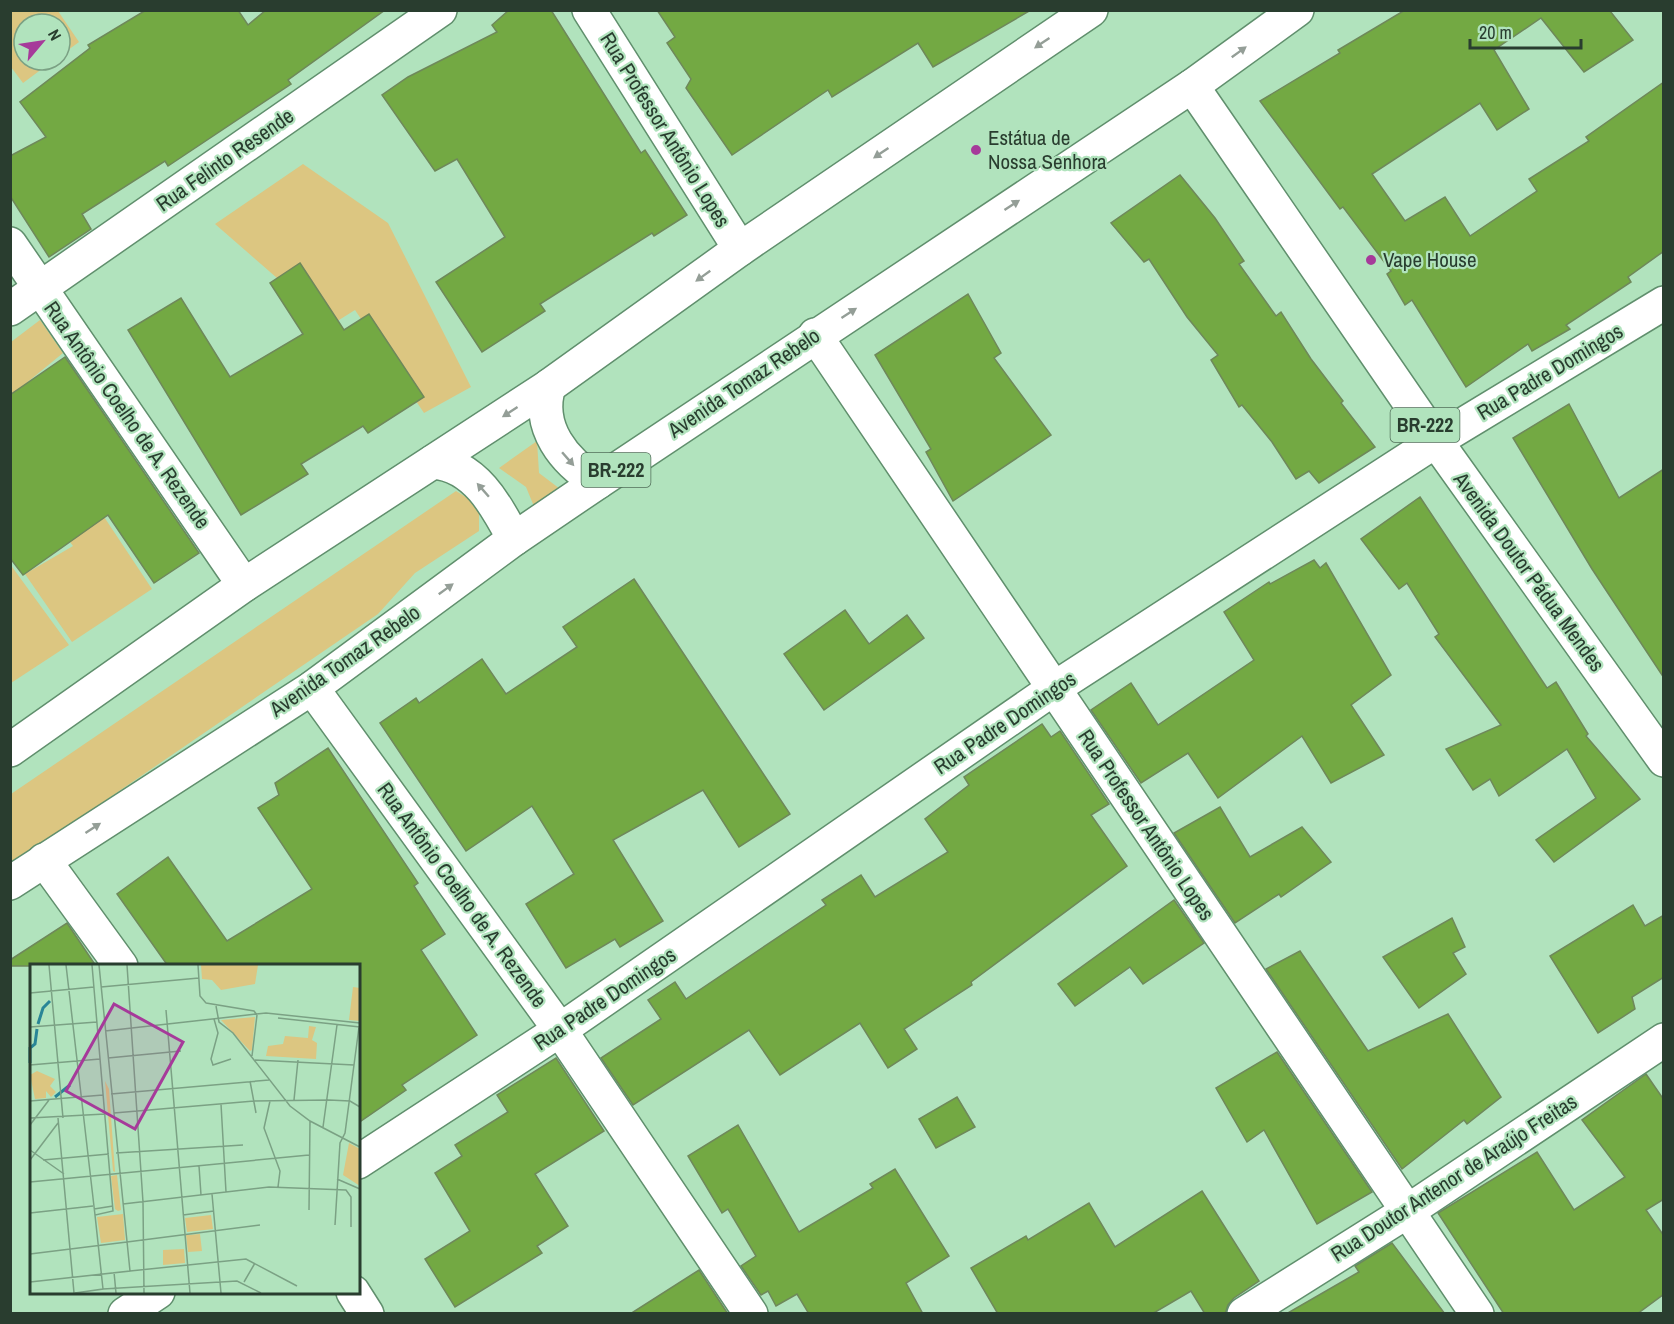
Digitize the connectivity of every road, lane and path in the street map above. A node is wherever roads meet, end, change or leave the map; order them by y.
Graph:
1 (440, 10) edge
2 (589, 10) edge
3 (1091, 10) edge
4 (1298, 10) edge
5 (1192, 86) junction
6 (10, 244) edge
7 (740, 249) junction
8 (40, 290) junction
9 (1664, 303) edge
10 (10, 309) edge
11 (815, 335) junction
12 (549, 386) junction
13 (1436, 441) junction
14 (433, 462) junction
15 (598, 482) junction
16 (514, 539) junction
17 (244, 585) junction
18 (312, 688) junction
19 (1053, 689) junction
20 (10, 750) edge
21 (1664, 760) edge
22 (44, 860) junction
23 (10, 883) edge
24 (120, 964) edge
25 (560, 1030) junction
26 (1664, 1040) edge
27 (360, 1161) edge
28 (1408, 1210) junction
29 (156, 1294) edge
30 (354, 1294) edge
31 (125, 1314) edge
32 (367, 1314) edge
33 (751, 1314) edge
34 (1244, 1314) edge
35 (1477, 1314) edge

1 - 8 street, Rua Felinto Resende
2 - 7 street, Rua Professor Antônio Lopes
3 -> 7 street
5 -> 4 street, Avenida Tomaz Rebelo / BR-222
11 -> 5 street, Avenida Tomaz Rebelo / BR-222
5 - 13 street, Avenida Doutor Pádua Mendes / BR-222
6 - 8 street, Rua Antônio Coelho de A. Rezende
7 -> 12 street
8 - 10 street, Rua Felinto Resende
8 - 17 street, Rua Antônio Coelho de A. Rezende
9 - 13 street, Rua Padre Domingos
11 - 15 street, Avenida Tomaz Rebelo / BR-222
11 - 19 street, Rua Professor Antônio Lopes
12 -> 14 street
12 -> 15 street
13 - 19 street, Rua Padre Domingos
13 - 21 street, Avenida Doutor Pádua Mendes / BR-222
16 -> 14 street
14 - 17 street
15 - 16 street, Avenida Tomaz Rebelo / BR-222
18 -> 16 street, Avenida Tomaz Rebelo / BR-222
17 - 20 street
22 -> 18 street, Avenida Tomaz Rebelo / BR-222
18 - 25 street, Rua Antônio Coelho de A. Rezende
19 - 25 street, Rua Padre Domingos
19 - 28 street, Rua Professor Antônio Lopes
22 - 23 street, BR-222
22 - 24 street
25 - 27 street, Rua Padre Domingos
25 - 33 street, Rua Antônio Coelho de A. Rezende
26 - 28 street, Rua Doutor Antenor de Araújo Freitas
28 - 34 street, Rua Doutor Antenor de Araújo Freitas
28 - 35 street, Rua Professor Antônio Lopes
29 - 31 street
30 - 32 street

